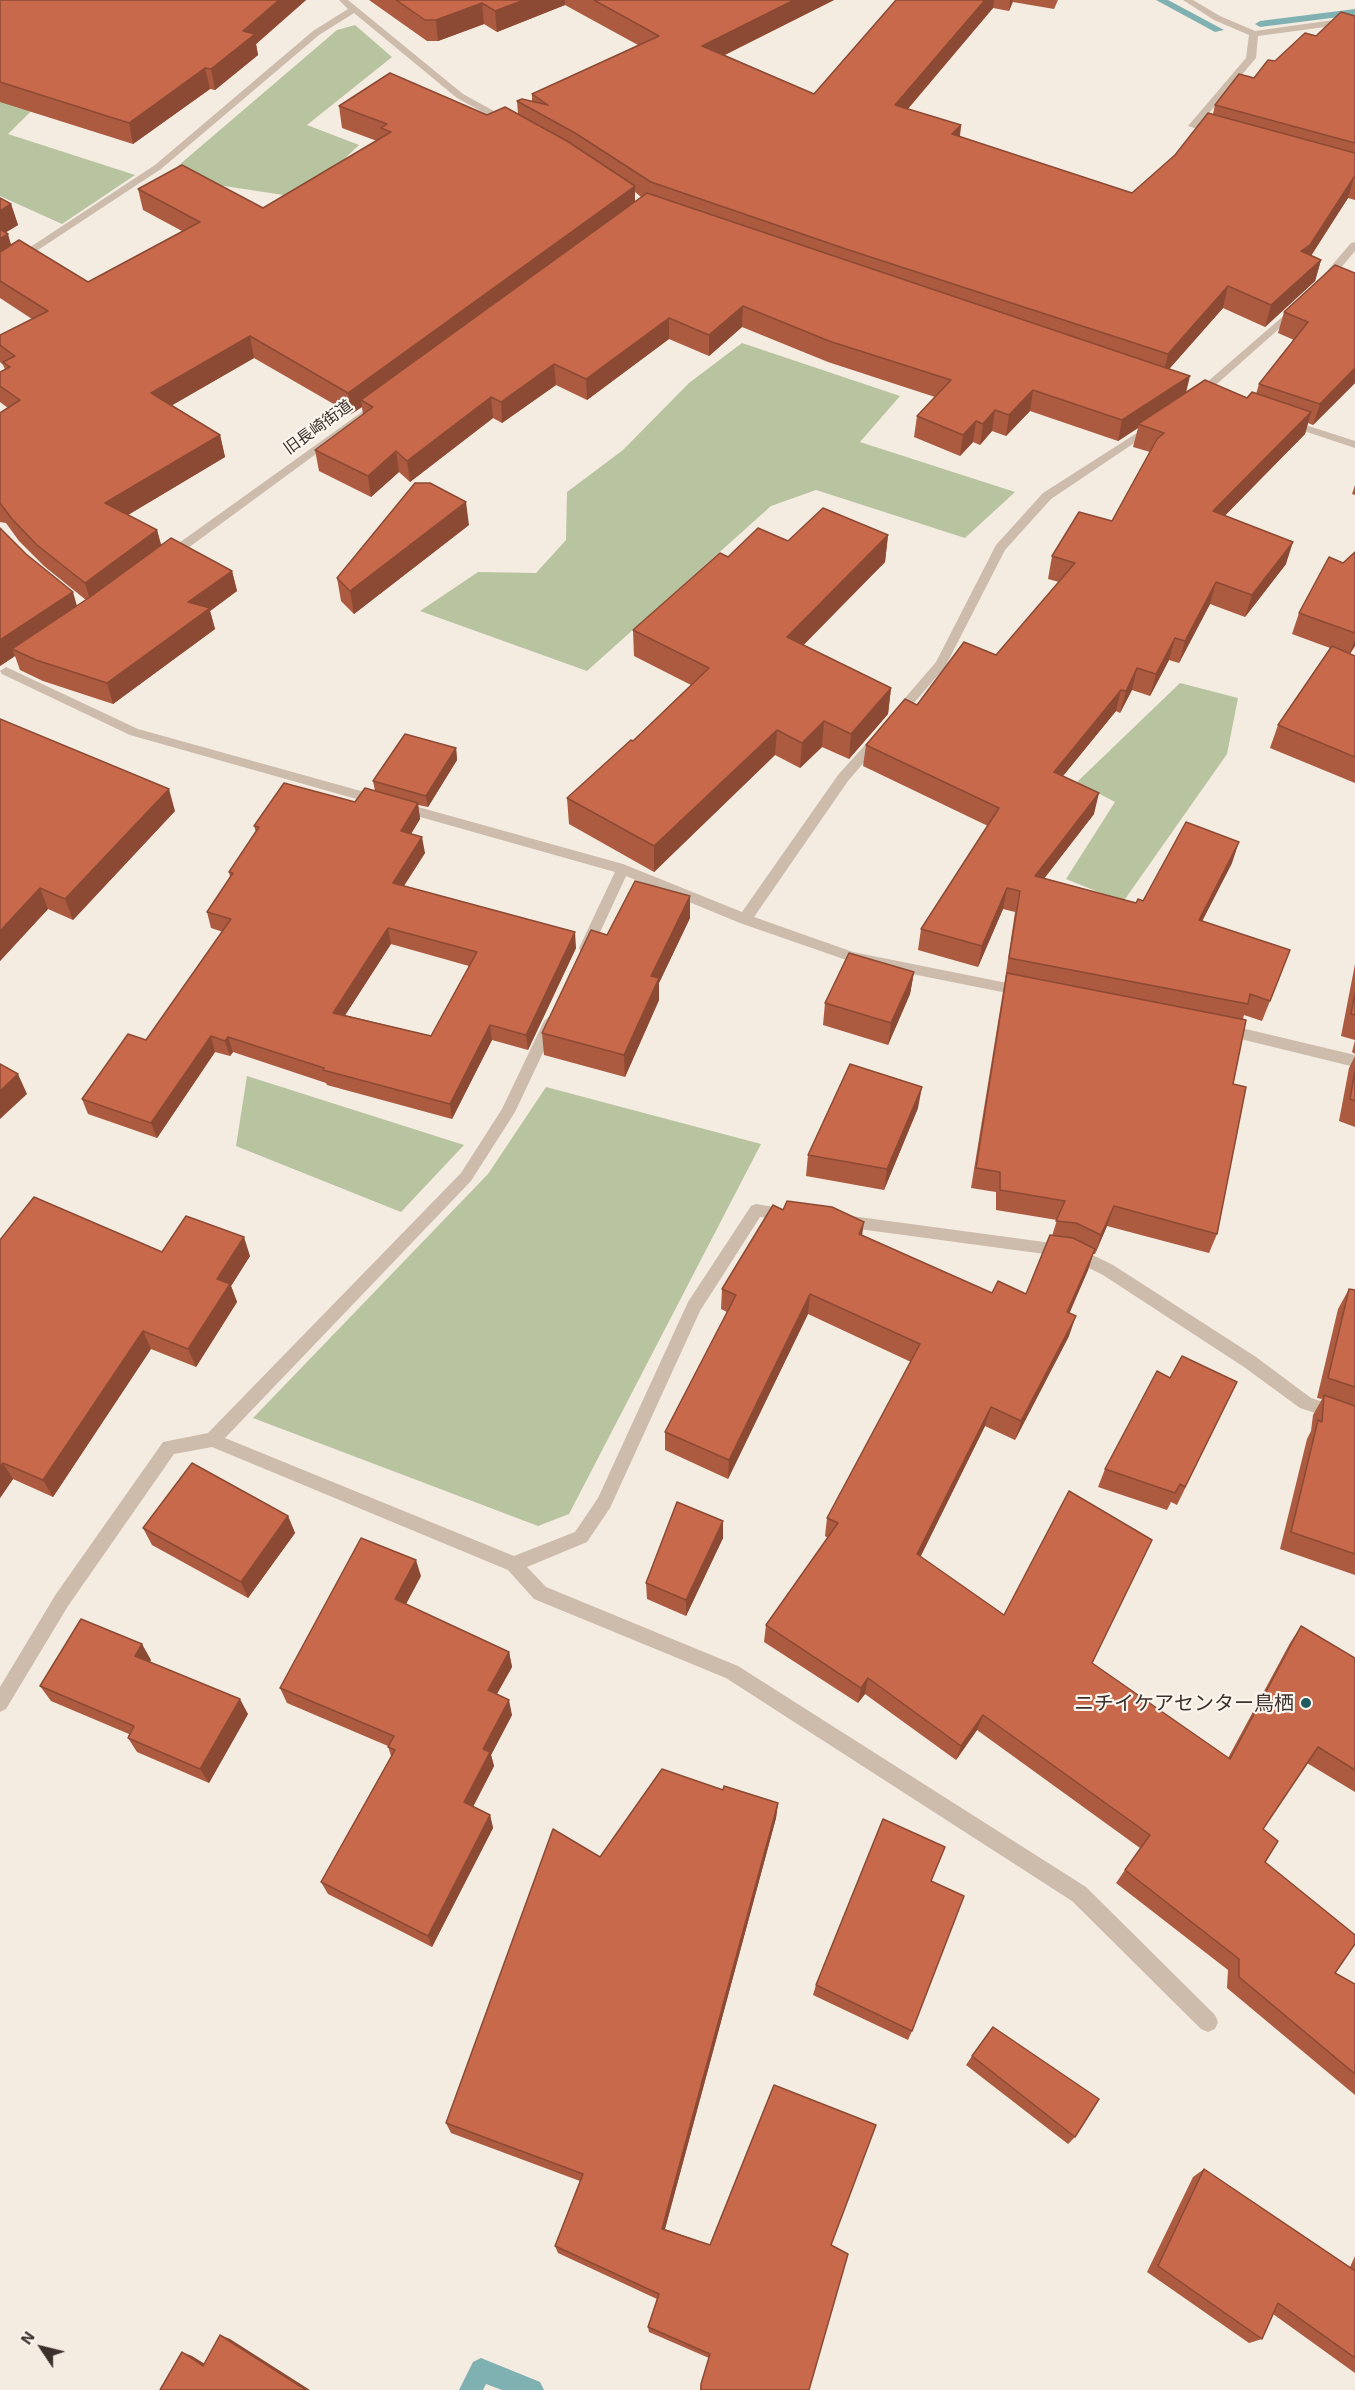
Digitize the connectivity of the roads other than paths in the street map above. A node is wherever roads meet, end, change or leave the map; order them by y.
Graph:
1 (343, 0) edge
2 (1187, 0) edge
3 (354, 9) junction
4 (1355, 20) edge
5 (1254, 34) junction
6 (521, 130) edge
7 (1225, 135) edge
8 (1355, 245) edge
9 (0, 272) edge
10 (1321, 285) edge
11 (1304, 300) edge
12 (388, 396) edge
13 (1182, 407) edge
14 (1162, 419) edge
15 (1278, 419) edge
16 (1355, 445) edge
17 (158, 564) edge
18 (7, 670) edge
19 (623, 870) junction
20 (745, 919) junction
21 (580, 961) edge
22 (1042, 995) edge
23 (556, 1012) edge
24 (1206, 1027) edge
25 (1355, 1061) edge
26 (802, 1216) edge
27 (825, 1219) edge
28 (1355, 1419) edge
29 (212, 1440) junction
30 (514, 1564) junction
31 (0, 1703) edge
32 (1208, 2022) dead end

1 - 3 street
2 - 5 street
3 - 6 street
3 - 9 street
4 - 5 street
5 - 7 street
8 - 10 street
11 - 13 street
12 - 17 street, 旧長崎街道
14 - 20 street
15 - 16 street
18 - 19 street
19 - 20 street
19 - 21 street
20 - 22 street
23 - 29 street
24 - 25 street
26 - 30 street
27 - 28 street
29 - 30 street
29 - 31 street
30 - 32 street

